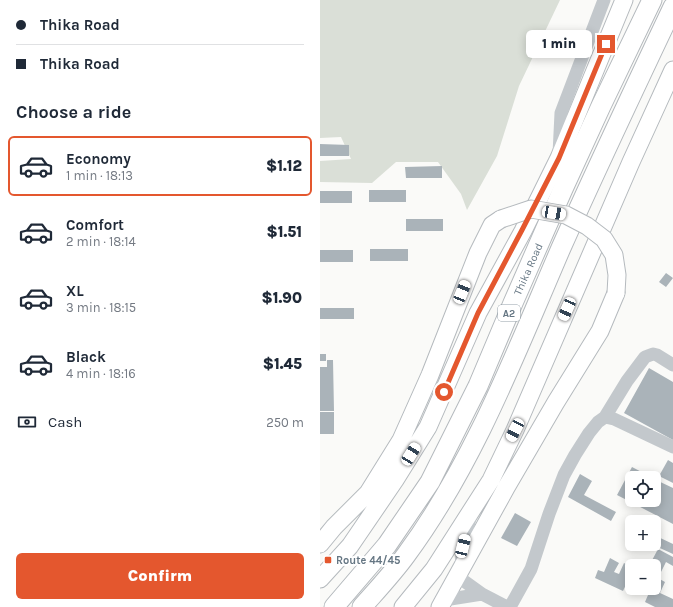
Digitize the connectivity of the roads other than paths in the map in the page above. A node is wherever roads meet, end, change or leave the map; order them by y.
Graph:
1 (604, 0) edge
2 (624, 0) edge
3 (652, 0) edge
4 (673, 6) edge
5 (673, 70) edge
6 (559, 158) junction
7 (673, 365) edge
8 (605, 418) junction
9 (673, 447) edge
10 (396, 449) junction
11 (395, 480) junction
12 (491, 480) junction
13 (507, 486) junction
14 (474, 507) junction
15 (320, 544) edge
16 (459, 572) junction
17 (320, 579) edge
18 (482, 594) junction
19 (442, 604) edge
20 (502, 606) edge
21 (334, 607) edge
22 (362, 607) edge
23 (403, 607) edge

1 - 6 street
2 - 6 main road, Thika Road
3 - 21 highway, Thika Road / A2
4 - 22 highway, Thika Road / A2
5 - 12 main road
6 - 11 main road, Thika Road
7 - 8 street
8 - 9 street
8 - 20 street
10 - 11 main road
10 - 13 main road, bridge
10 - 15 main road
11 - 17 main road, Thika Road
12 - 13 main road
12 - 14 main road
13 - 16 main road
14 - 16 street
14 - 23 main road
16 - 18 street
16 - 19 main road
18 - 19 street
18 - 20 street

